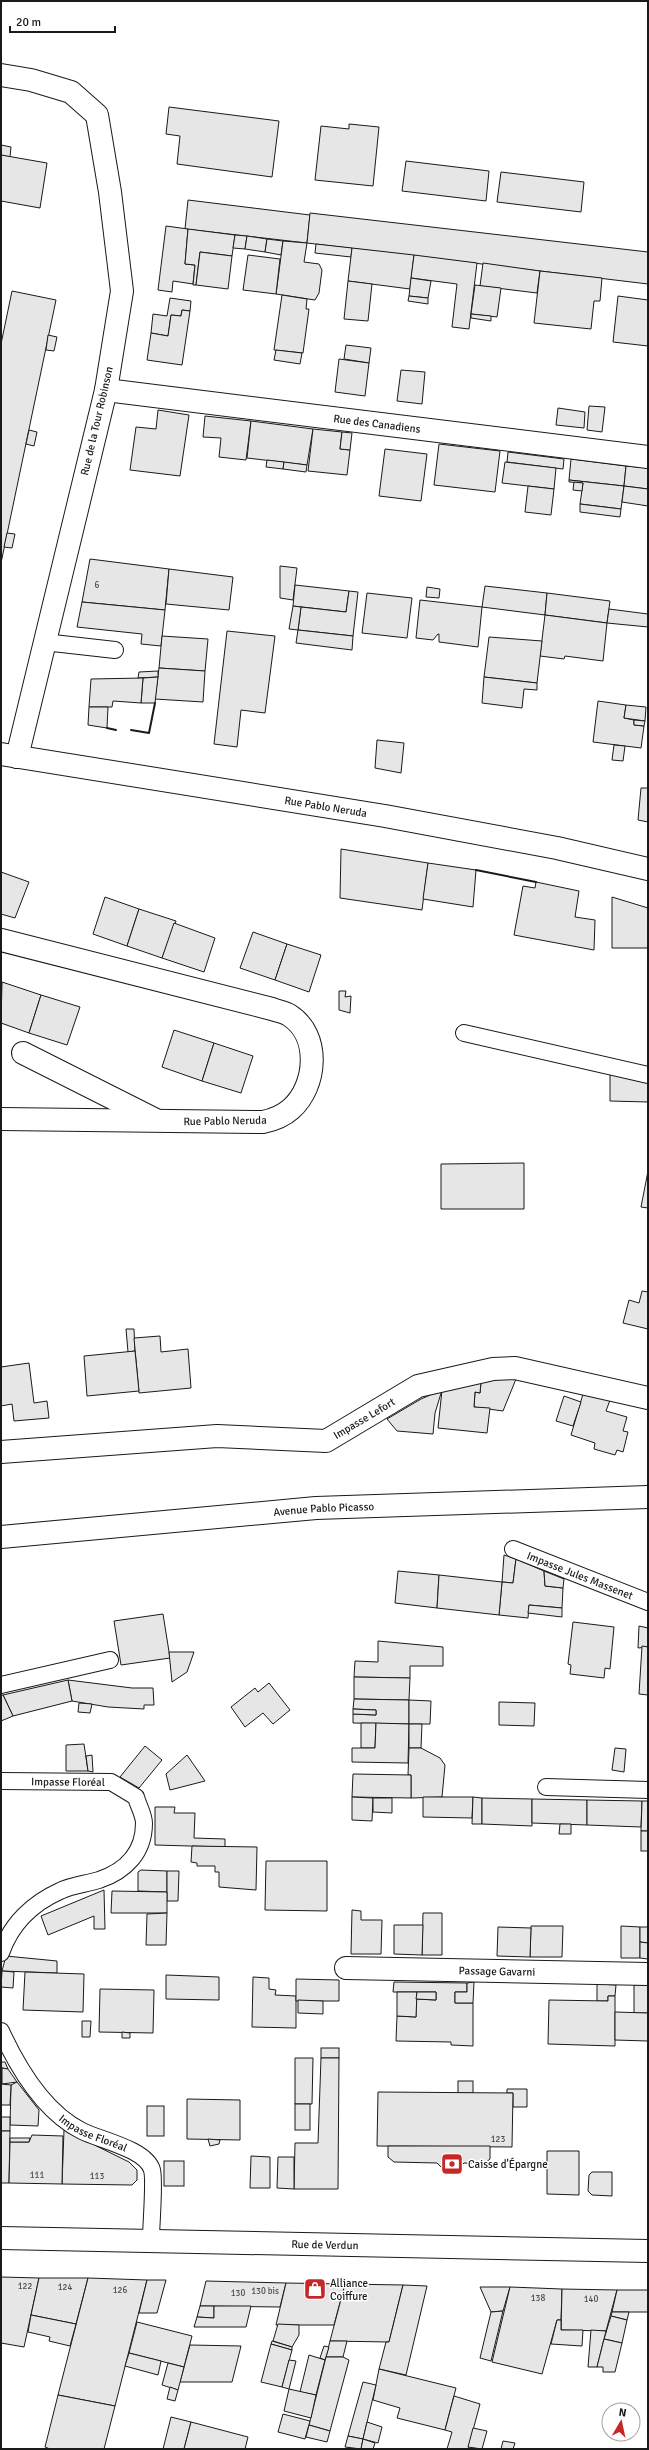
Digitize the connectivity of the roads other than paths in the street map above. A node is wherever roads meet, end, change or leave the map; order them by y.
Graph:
1 (1, 75) edge
2 (106, 390) junction
3 (648, 457) edge
4 (44, 642) junction
5 (115, 650) dead end
6 (9, 756) edge
7 (648, 869) edge
8 (1, 940) edge
9 (464, 1033) dead end
10 (23, 1054) dead end
11 (648, 1075) edge
12 (1, 1120) edge
13 (160, 1122) junction
14 (648, 1398) edge
15 (1, 1452) edge
16 (648, 1497) edge
17 (1, 1537) edge
18 (513, 1549) dead end
19 (648, 1602) edge
20 (110, 1660) dead end
21 (1, 1685) edge
22 (1, 1781) edge
23 (546, 1787) dead end
24 (648, 1790) edge
25 (1, 1953) edge
26 (346, 1968) dead end
27 (648, 1974) edge
28 (1, 2031) edge
29 (1, 2238) edge
30 (151, 2240) junction
31 (648, 2251) edge

1 - 2 street, Rue de la Tour Robinson
2 - 3 street, Rue des Canadiens
2 - 4 street, Rue de la Tour Robinson
4 - 5 lane
4 - 6 street, Rue de la Tour Robinson
6 - 7 street, Rue Pablo Neruda
8 - 13 street, Rue Pablo Neruda
9 - 11 lane
10 - 13 street, Rue Pablo Neruda
12 - 13 street, Rue Pablo Neruda
14 - 15 street, Impasse Lefort
16 - 17 street, Avenue Pablo Picasso
18 - 19 lane, Impasse Jules Massenet
20 - 21 lane
22 - 25 lane, Impasse Floréal
23 - 24 lane
26 - 27 street, Passage Gavarni
28 - 30 lane, Impasse Floréal
29 - 30 street, Rue de Verdun
30 - 31 street, Rue de Verdun

